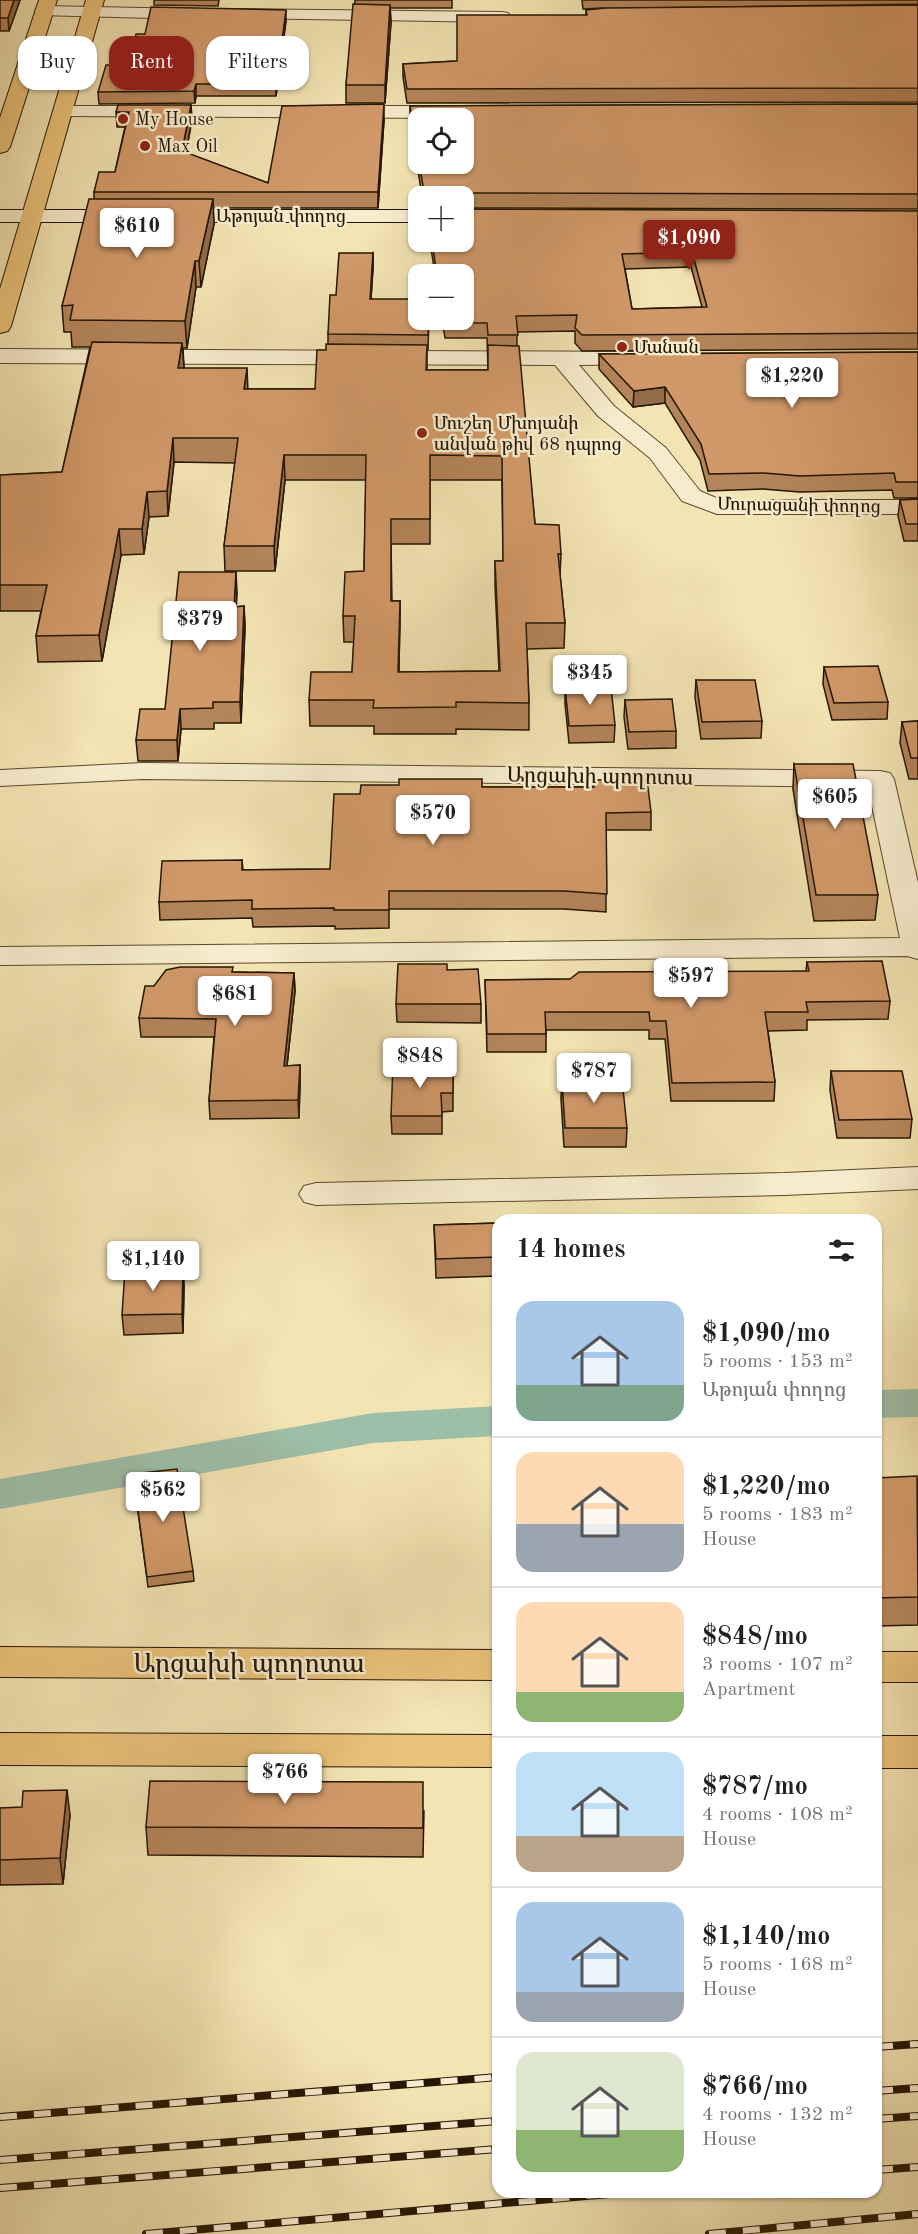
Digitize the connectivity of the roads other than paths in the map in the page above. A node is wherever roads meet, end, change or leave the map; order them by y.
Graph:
1 (46, 6) edge
2 (94, 6) edge
3 (207, 14) edge
4 (230, 14) edge
5 (517, 17) edge
6 (63, 112) junction
7 (408, 112) edge
8 (0, 147) edge
9 (0, 216) edge
10 (33, 216) junction
11 (408, 216) edge
12 (0, 326) edge
13 (0, 356) edge
14 (669, 359) edge
15 (562, 360) junction
16 (918, 507) edge
17 (0, 778) edge
18 (918, 948) edge
19 (0, 956) edge
20 (918, 1178) edge
21 (316, 1194) dead end
22 (0, 1662) edge
23 (492, 1665) edge
24 (882, 1666) edge
25 (918, 1667) edge
26 (0, 1749) edge
27 (492, 1750) edge
28 (882, 1752) edge
29 (918, 1752) edge

1 - 2 street
1 - 8 main road
2 - 3 street
2 - 6 main road
4 - 5 street
6 - 7 street
6 - 10 main road
9 - 10 street, Աթոյան փողոց
10 - 11 street, Աթոյան փողոց
10 - 12 main road
13 - 15 street
14 - 15 street
15 - 16 street, Մուրացանի փողոց
17 - 18 street, Արցախի պողոտա
18 - 19 street
20 - 21 street
22 - 23 main road, Արցախի պողոտա
24 - 25 main road
26 - 27 main road
28 - 29 main road

